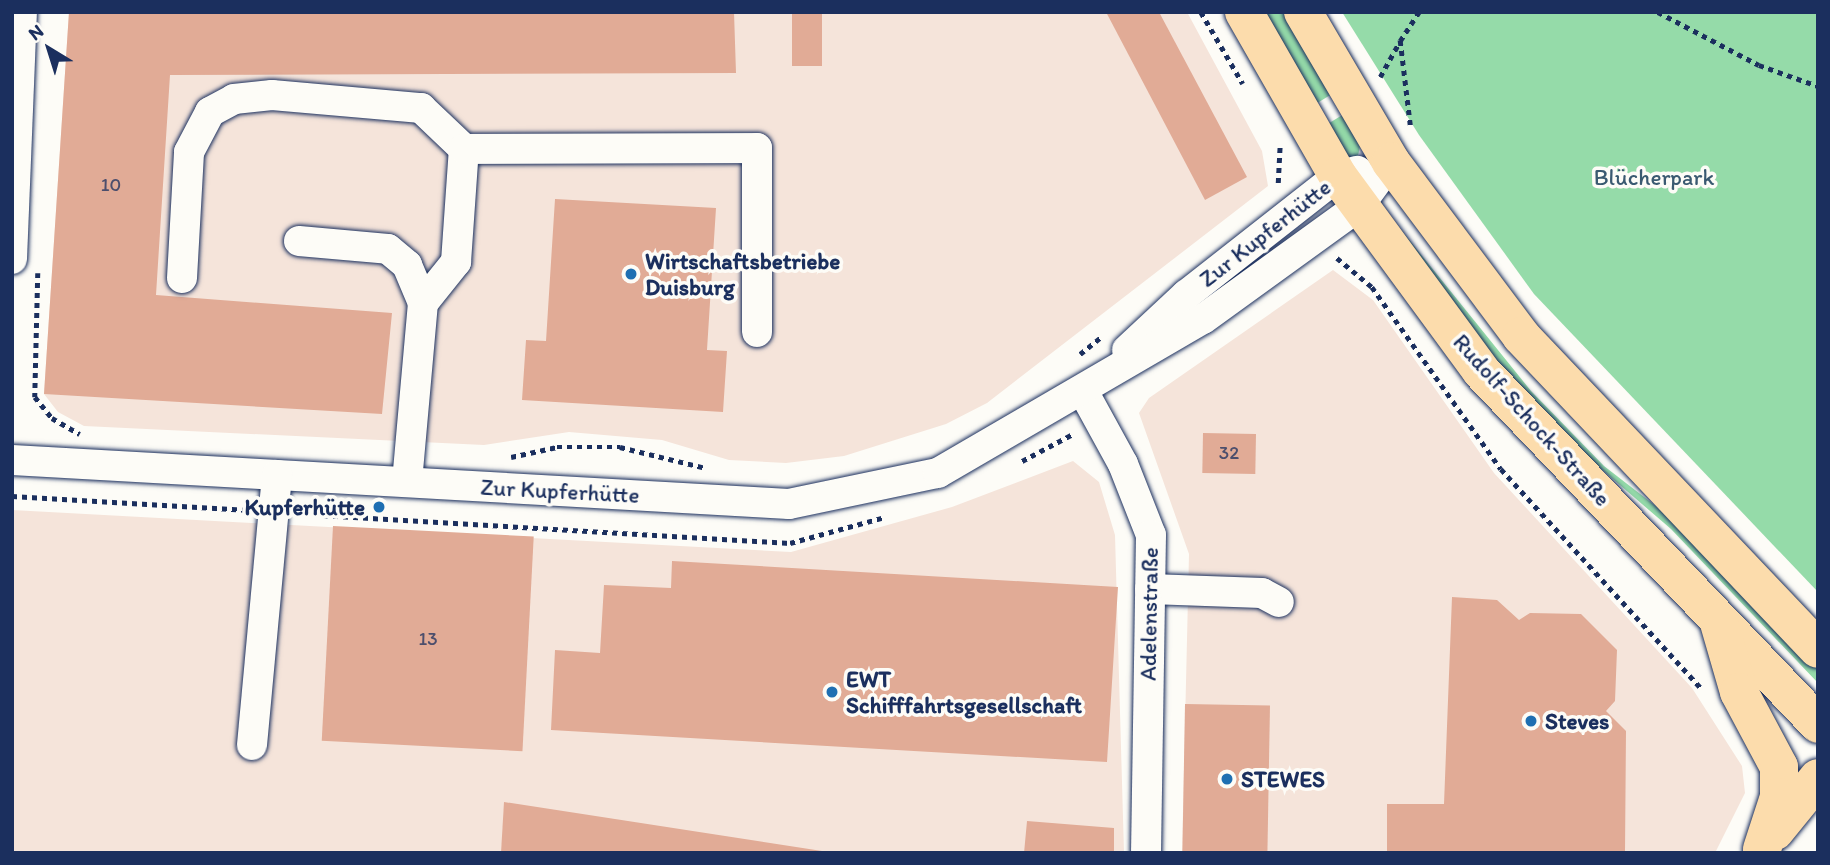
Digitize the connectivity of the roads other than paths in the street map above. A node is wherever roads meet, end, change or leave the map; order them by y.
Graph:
1 (22, 12) edge
2 (1244, 12) edge
3 (1303, 12) edge
4 (464, 149) junction
5 (1401, 149) junction
6 (1348, 191) junction
7 (299, 241) dead end
8 (26, 260) edge
9 (181, 278) dead end
10 (423, 303) junction
11 (757, 332) dead end
12 (1083, 391) junction
13 (12, 460) edge
14 (277, 475) junction
15 (407, 482) junction
16 (1150, 589) junction
17 (1279, 602) dead end
18 (1718, 618) junction
19 (1818, 649) edge
20 (1818, 724) edge
21 (252, 745) dead end
22 (1818, 778) edge
23 (1761, 851) edge
24 (1146, 853) edge

1 - 8 street
2 - 6 main road, Rudolf-Schock-Straße
3 - 5 main road, Rudolf-Schock-Straße
4 - 9 street
4 - 10 street
4 - 11 street
5 - 6 street, Zur Kupferhütte
5 - 19 main road, Rudolf-Schock-Straße
6 - 12 street, Zur Kupferhütte
6 - 18 main road, Rudolf-Schock-Straße
7 - 10 street
10 - 15 street
12 - 15 street, Zur Kupferhütte
12 - 16 street, Adelenstraße
13 - 14 street, Zur Kupferhütte
14 - 15 street, Zur Kupferhütte
14 - 21 street
16 - 17 street
16 - 24 street, Adelenstraße
18 - 20 main road, Rudolf-Schock-Straße
18 - 23 main road
22 - 23 main road

